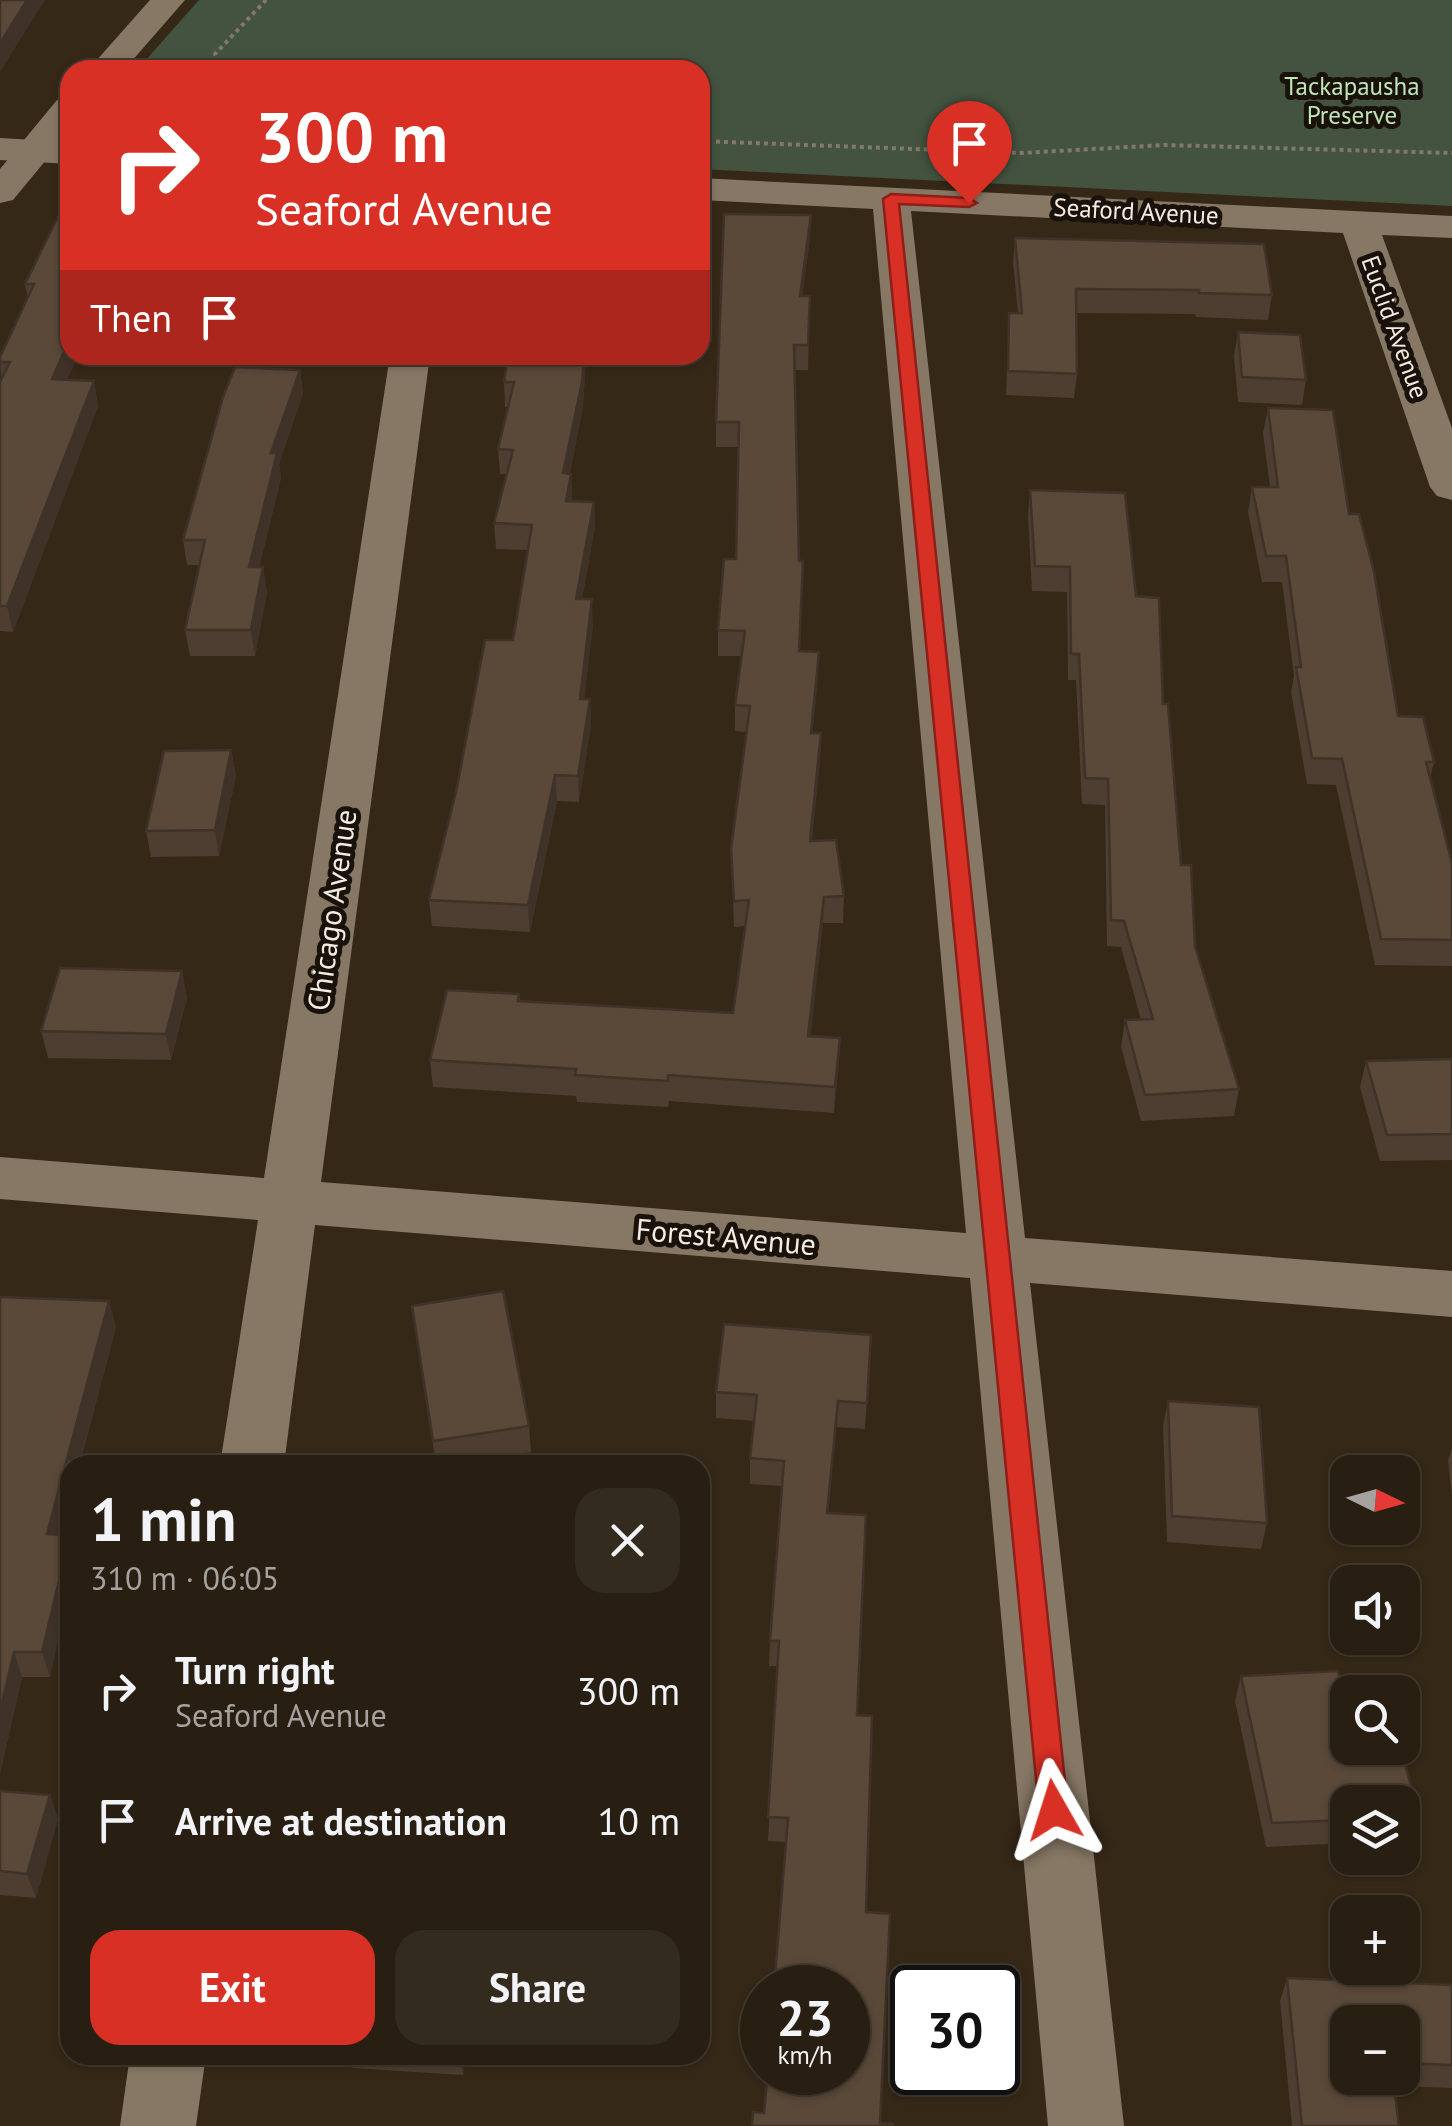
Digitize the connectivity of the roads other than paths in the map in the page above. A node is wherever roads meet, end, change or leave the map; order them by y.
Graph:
1 (168, 0) edge
2 (113, 60) edge
3 (60, 116) edge
4 (16, 150) edge
5 (60, 152) edge
6 (710, 190) edge
7 (0, 192) edge
8 (891, 199) junction
9 (1358, 222) junction
10 (1452, 227) edge
11 (409, 365) edge
12 (1452, 487) edge
13 (0, 1178) edge
14 (290, 1201) junction
15 (998, 1258) junction
16 (1452, 1294) edge
17 (253, 1455) edge
18 (167, 2065) edge
19 (158, 2126) edge
20 (1086, 2126) edge

1 - 2 street
3 - 4 street
4 - 5 street
4 - 7 street
6 - 8 street, Seaford Avenue
8 - 9 street, Seaford Avenue
8 - 15 street
9 - 10 street, Seaford Avenue
9 - 12 street, Euclid Avenue
11 - 14 street, Chicago Avenue
13 - 14 street, Forest Avenue
14 - 15 street, Forest Avenue
14 - 17 street, Chicago Avenue
15 - 16 street, Forest Avenue
15 - 20 street
18 - 19 street

